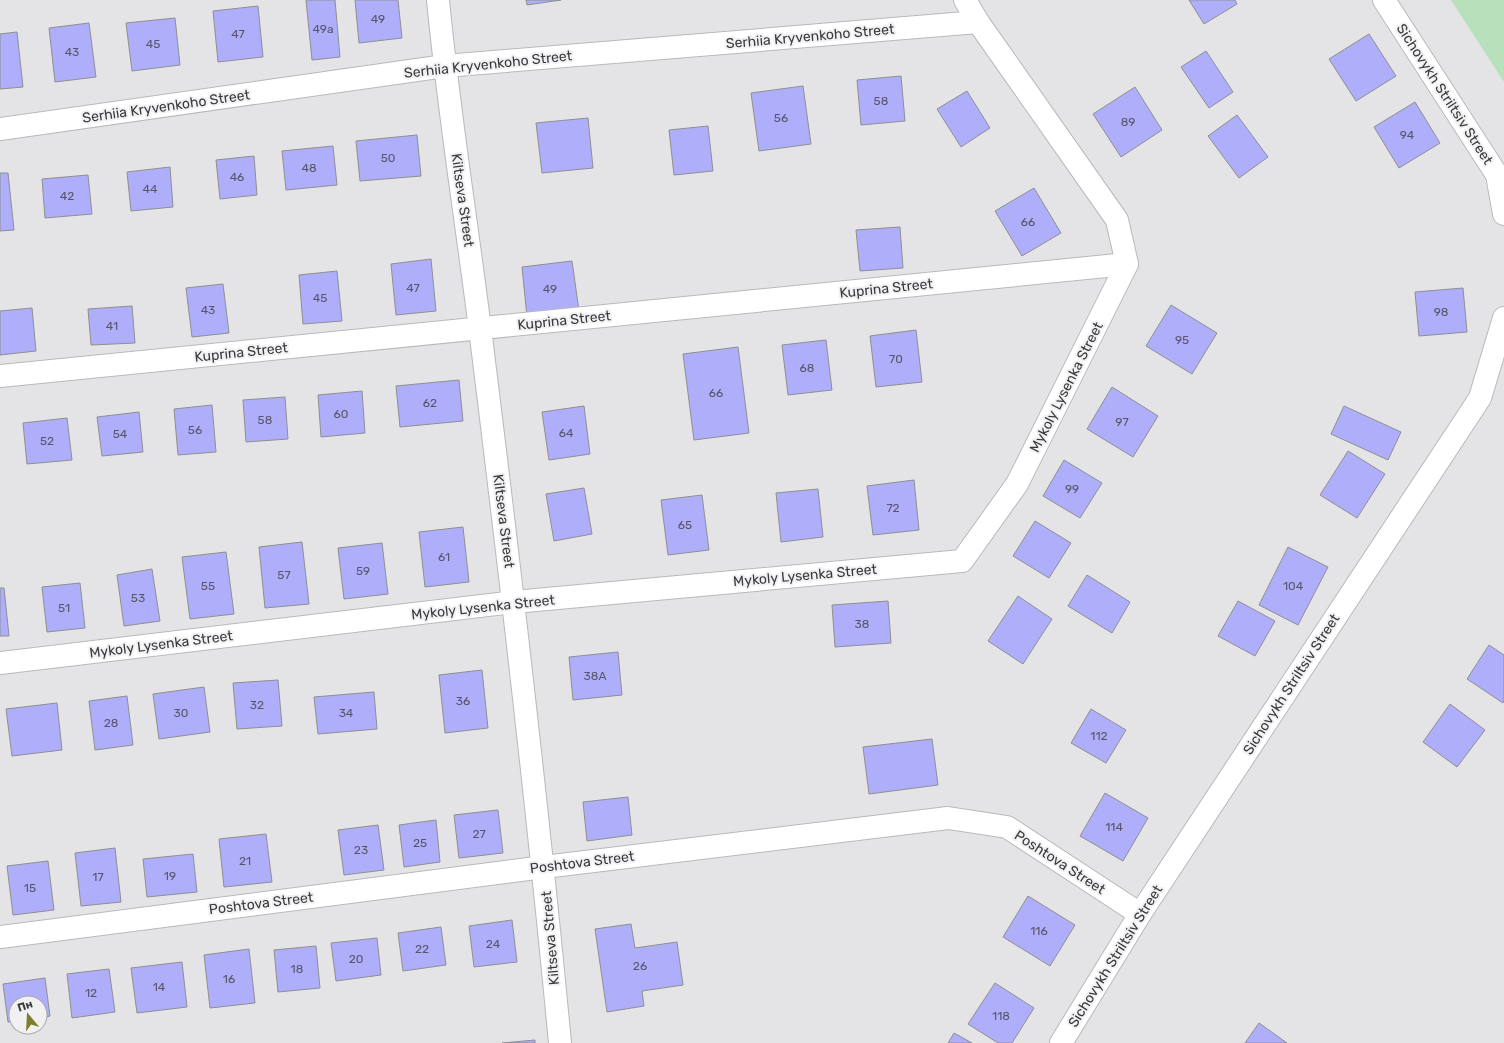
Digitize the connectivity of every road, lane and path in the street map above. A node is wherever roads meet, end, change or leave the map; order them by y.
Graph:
1 (438, 0) edge
2 (965, 0) edge
3 (1384, 0) edge
4 (978, 22) junction
5 (444, 66) junction
6 (0, 129) edge
7 (1504, 214) edge
8 (1127, 264) junction
9 (1504, 318) edge
10 (480, 329) junction
11 (0, 376) edge
12 (514, 602) junction
13 (0, 663) edge
14 (544, 867) junction
15 (1140, 914) junction
16 (0, 937) edge
17 (560, 1043) edge
18 (1061, 1043) edge

1 - 5 street, Kiltseva Street
2 - 4 street
3 - 7 street, Sichovykh Striltsiv Street
4 - 5 street, Serhiia Kryvenkoho Street
4 - 8 street
5 - 6 street, Serhiia Kryvenkoho Street
5 - 10 street, Kiltseva Street
8 - 10 street, Kuprina Street
8 - 12 street, Mykoly Lysenka Street
9 - 15 street, Sichovykh Striltsiv Street
10 - 11 street, Kuprina Street
10 - 12 street, Kiltseva Street
12 - 13 street, Mykoly Lysenka Street
12 - 14 street, Kiltseva Street
14 - 15 street, Poshtova Street
14 - 16 street, Poshtova Street
14 - 17 street, Kiltseva Street
15 - 18 street, Sichovykh Striltsiv Street

